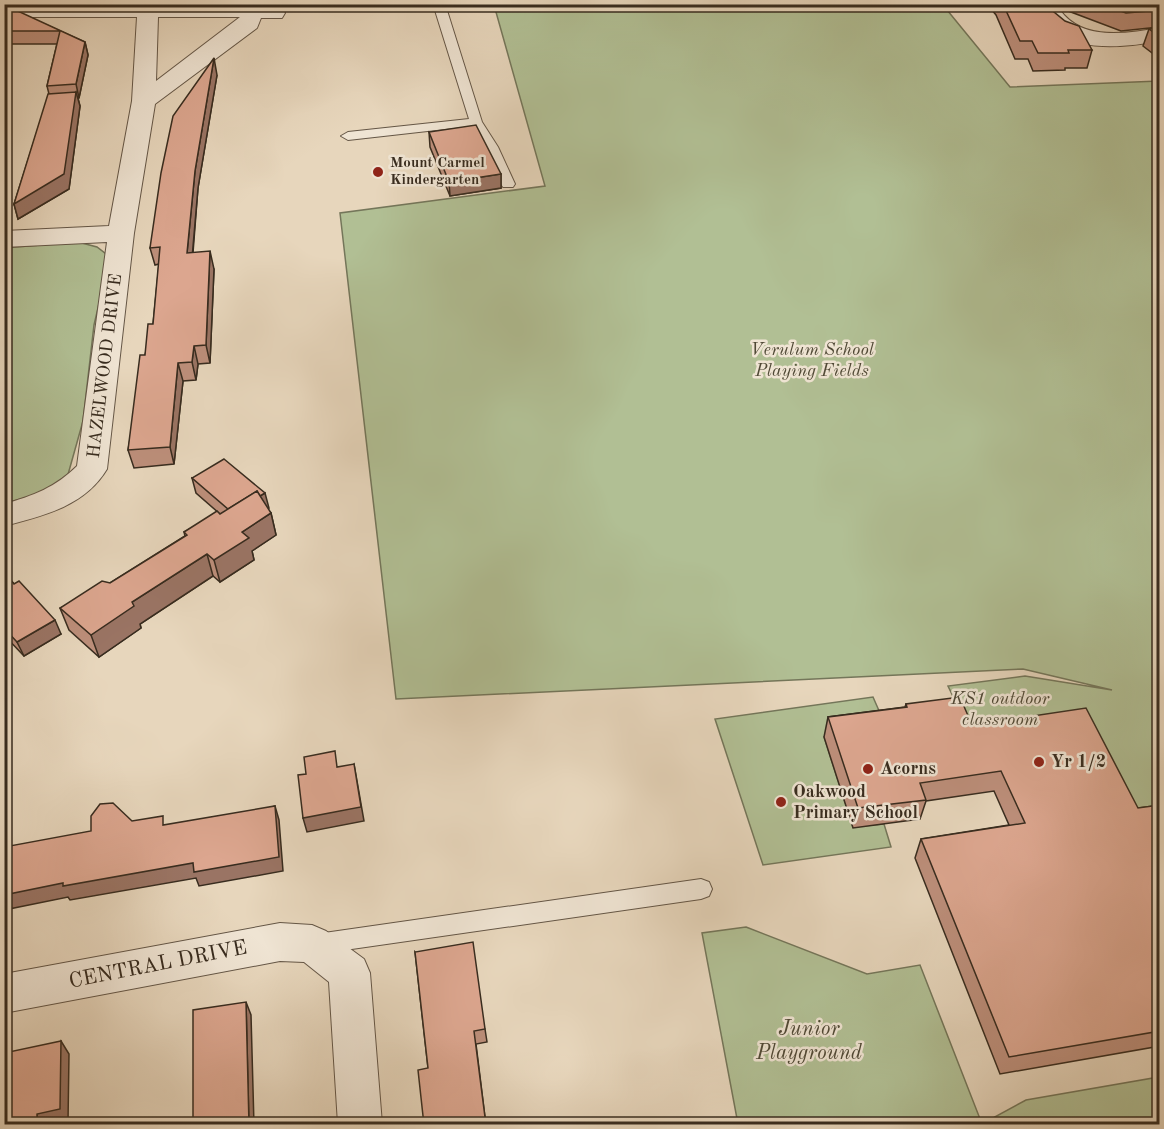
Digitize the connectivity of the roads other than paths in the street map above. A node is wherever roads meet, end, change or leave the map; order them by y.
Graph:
1 (439, 4) edge
2 (1045, 4) edge
3 (4, 11) edge
4 (148, 12) junction
5 (1160, 34) edge
6 (144, 101) junction
7 (476, 122) junction
8 (348, 136) dead end
9 (508, 184) dead end
10 (121, 233) junction
11 (4, 239) edge
12 (4, 515) edge
13 (701, 889) dead end
14 (312, 944) junction
15 (4, 994) edge
16 (360, 1125) edge

1 - 7 lane
2 - 5 street
3 - 4 street
4 - 6 street, HAZELWOOD DRIVE
4 - 6 street
6 - 10 street, HAZELWOOD DRIVE
7 - 8 lane
7 - 9 lane
10 - 11 street
10 - 12 street, HAZELWOOD DRIVE
13 - 14 lane
14 - 15 street, CENTRAL DRIVE
14 - 16 street

